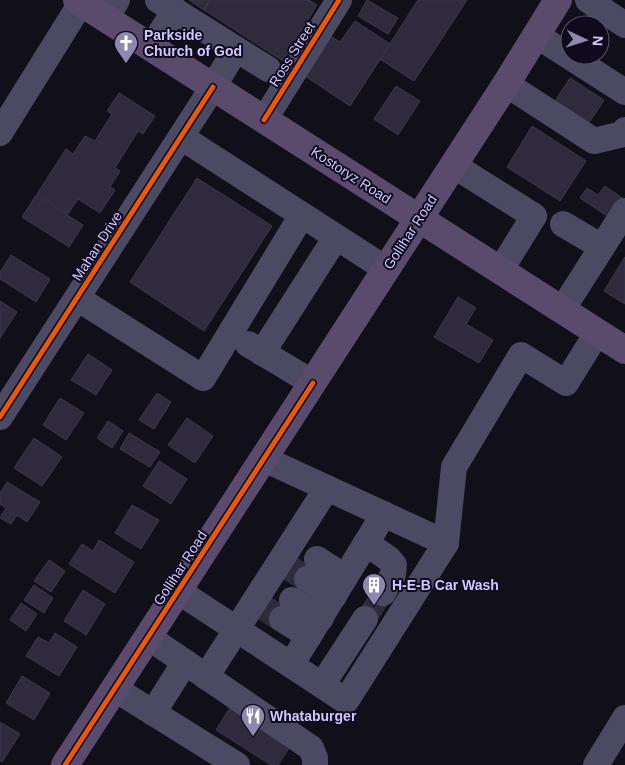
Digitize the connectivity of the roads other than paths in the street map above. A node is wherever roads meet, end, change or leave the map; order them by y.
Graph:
1 (339, 0) edge
2 (588, 0) edge
3 (79, 1) edge
4 (554, 2) edge
5 (166, 5) edge
6 (112, 9) edge
7 (625, 25) edge
8 (536, 35) junction
9 (151, 48) junction
10 (236, 49) junction
11 (560, 50) edge
12 (576, 65) edge
13 (583, 65) edge
14 (268, 69) dead end
15 (506, 84) junction
16 (213, 87) junction
17 (625, 92) edge
18 (264, 120) junction
19 (625, 130) edge
20 (0, 133) edge
21 (181, 137) junction
22 (453, 165) junction
23 (625, 211) edge
24 (302, 215) junction
25 (419, 218) junction
26 (563, 224) dead end
27 (336, 237) junction
28 (602, 247) junction
29 (386, 269) junction
30 (500, 271) junction
31 (77, 298) junction
32 (562, 310) junction
33 (597, 333) junction
34 (230, 334) junction
35 (625, 350) edge
36 (262, 353) junction
37 (313, 382) junction
38 (0, 417) edge
39 (264, 459) junction
40 (327, 488) junction
41 (384, 514) junction
42 (366, 543) junction
43 (446, 543) junction
44 (298, 560) junction
45 (340, 586) junction
46 (178, 591) junction
47 (383, 593) dead end
48 (272, 600) junction
49 (365, 619) dead end
50 (315, 627) junction
51 (236, 629) junction
52 (148, 637) junction
53 (185, 662) junction
54 (291, 665) junction
55 (206, 677) junction
56 (322, 685) junction
57 (115, 689) junction
58 (153, 713) junction
59 (625, 718) edge
60 (65, 765) edge
61 (237, 765) edge
62 (315, 765) edge
63 (596, 765) edge

1 - 18 street, Ross Street
2 - 7 street
3 - 6 main road, Kostoryz Road
3 - 20 street
4 - 8 main road, Gollihar Road
5 - 9 street
5 - 10 street
6 - 9 main road, Kostoryz Road
8 - 11 street
8 - 15 main road, Gollihar Road
9 - 16 main road, Kostoryz Road
10 - 14 street
10 - 16 street, Mahan Drive
12 - 19 street
13 - 17 street
15 - 19 street
15 - 22 main road, Gollihar Road
16 - 18 main road, Kostoryz Road
16 - 21 street, Mahan Drive
18 - 25 main road, Kostoryz Road
21 - 24 street
21 - 31 street, Mahan Drive
22 - 25 main road, Gollihar Road
22 - 30 street
23 - 28 street
24 - 27 street
24 - 34 street
25 - 29 main road, Gollihar Road
25 - 30 main road, Kostoryz Road
26 - 28 street
27 - 29 street
27 - 36 street
28 - 32 street
29 - 37 main road, Gollihar Road
30 - 32 main road, Kostoryz Road
31 - 34 street
31 - 38 street, Mahan Drive
32 - 33 main road, Kostoryz Road
33 - 35 main road, Kostoryz Road
33 - 43 street
34 - 36 street
36 - 37 street
37 - 39 main road, Gollihar Road
39 - 40 street
39 - 46 main road, Gollihar Road
40 - 41 street
40 - 44 street
41 - 42 street
41 - 43 street
42 - 45 street
42 - 47 street
43 - 56 street
44 - 45 street
44 - 48 street
45 - 50 street
46 - 51 street
46 - 52 main road, Gollihar Road
48 - 50 street
48 - 51 street
49 - 56 street
50 - 54 street
51 - 54 street
51 - 55 street
52 - 53 street
52 - 57 main road, Gollihar Road
53 - 55 street
53 - 58 street
54 - 56 street
55 - 62 street
57 - 58 street
57 - 60 main road, Gollihar Road
58 - 61 street
59 - 63 street

